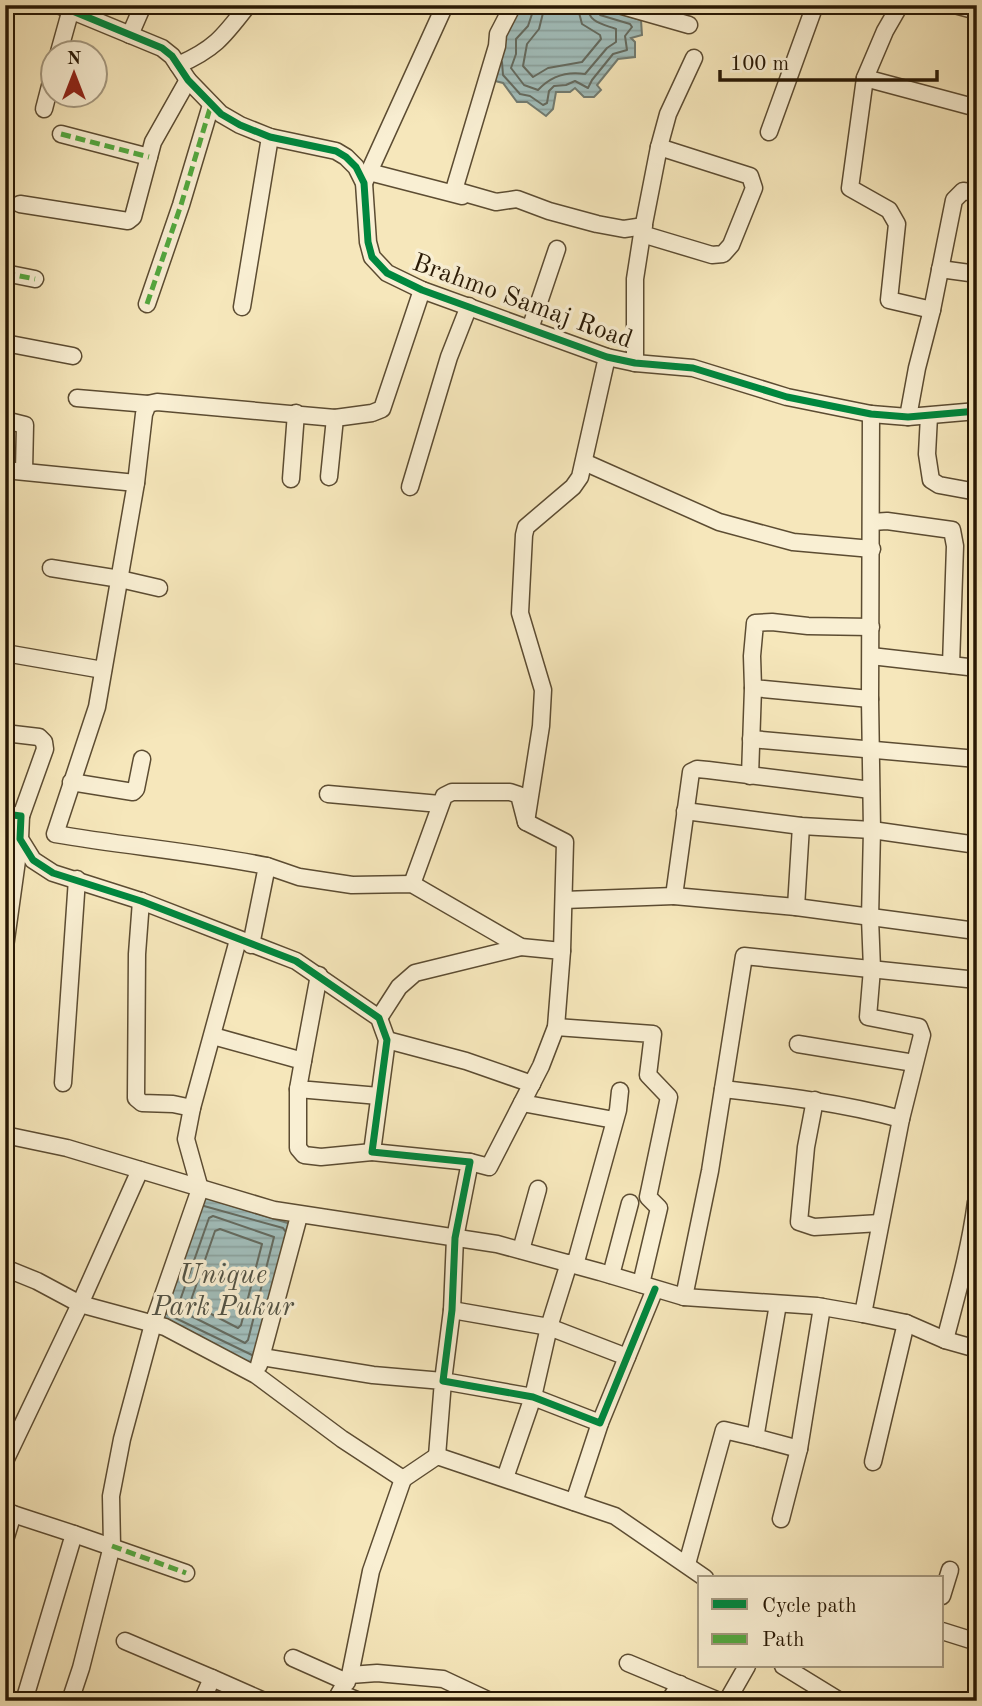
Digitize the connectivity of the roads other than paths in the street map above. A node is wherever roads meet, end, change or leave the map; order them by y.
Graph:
1 (143, 5) edge
2 (248, 5) edge
3 (445, 5) edge
4 (513, 5) edge
5 (619, 5) edge
6 (815, 5) edge
7 (900, 5) edge
8 (955, 5) edge
9 (71, 8) edge
10 (977, 11) edge
11 (689, 25) dead end
12 (130, 35) junction
13 (63, 38) edge
14 (694, 58) dead end
15 (178, 65) junction
16 (865, 78) junction
17 (188, 80) junction
18 (211, 105) junction
19 (977, 108) edge
20 (769, 132) dead end
21 (61, 134) dead end
22 (270, 137) junction
23 (659, 147) junction
24 (149, 157) junction
25 (367, 178) junction
26 (977, 193) edge
27 (20, 204) dead end
28 (492, 209) dead end
29 (643, 230) junction
30 (557, 249) dead end
31 (940, 269) junction
32 (5, 273) edge
33 (977, 274) edge
34 (35, 279) dead end
35 (422, 290) junction
36 (147, 304) dead end
37 (469, 306) junction
38 (242, 307) dead end
39 (932, 310) junction
40 (530, 329) junction
41 (5, 343) edge
42 (73, 356) dead end
43 (607, 357) junction
44 (635, 363) junction
45 (77, 398) dead end
46 (148, 404) junction
47 (977, 411) edge
48 (296, 413) junction
49 (871, 414) junction
50 (929, 416) junction
51 (335, 418) junction
52 (908, 418) junction
53 (5, 420) edge
54 (584, 462) junction
55 (5, 470) edge
56 (24, 471) junction
57 (329, 477) dead end
58 (291, 478) dead end
59 (136, 483) junction
60 (410, 487) dead end
61 (977, 492) edge
62 (872, 522) junction
63 (872, 550) junction
64 (51, 568) dead end
65 (120, 579) junction
66 (159, 588) dead end
67 (871, 627) junction
68 (5, 653) edge
69 (871, 656) junction
70 (951, 665) junction
71 (977, 668) edge
72 (103, 670) junction
73 (753, 688) junction
74 (870, 699) junction
75 (5, 733) edge
76 (751, 739) junction
77 (871, 750) junction
78 (142, 759) dead end
79 (977, 759) edge
80 (750, 776) junction
81 (71, 782) junction
82 (871, 790) junction
83 (328, 794) dead end
84 (440, 804) junction
85 (685, 811) junction
86 (13, 815) edge
87 (526, 822) junction
88 (801, 826) junction
89 (872, 830) junction
90 (20, 839) junction
91 (977, 845) edge
92 (267, 866) junction
93 (77, 880) junction
94 (412, 884) junction
95 (674, 896) junction
96 (564, 900) junction
97 (141, 901) junction
98 (796, 907) junction
99 (870, 918) junction
100 (7, 924) edge
101 (977, 927) edge
102 (244, 942) junction
103 (5, 947) edge
104 (521, 947) junction
105 (562, 951) junction
106 (872, 969) junction
107 (319, 975) junction
108 (977, 980) edge
109 (379, 1018) junction
110 (556, 1027) junction
111 (213, 1036) junction
112 (387, 1040) junction
113 (798, 1045) dead end
114 (303, 1061) junction
115 (914, 1063) junction
116 (63, 1083) dead end
117 (532, 1084) junction
118 (298, 1089) junction
119 (723, 1089) junction
120 (620, 1091) dead end
121 (379, 1096) junction
122 (815, 1100) junction
123 (522, 1103) junction
124 (192, 1108) junction
125 (901, 1119) junction
126 (614, 1120) junction
127 (5, 1135) edge
128 (372, 1152) junction
129 (470, 1161) junction
130 (140, 1170) junction
131 (200, 1189) junction
132 (538, 1189) dead end
133 (976, 1202) edge
134 (630, 1203) dead end
135 (299, 1216) junction
136 (880, 1223) junction
137 (454, 1238) junction
138 (521, 1250) junction
139 (572, 1264) junction
140 (5, 1268) edge
141 (611, 1275) junction
142 (648, 1286) junction
143 (684, 1297) junction
144 (80, 1304) junction
145 (778, 1304) junction
146 (822, 1307) junction
147 (452, 1310) junction
148 (863, 1314) junction
149 (906, 1323) junction
150 (153, 1324) junction
151 (549, 1326) junction
152 (945, 1340) junction
153 (977, 1349) edge
154 (262, 1357) junction
155 (627, 1357) junction
156 (256, 1374) junction
157 (443, 1381) junction
158 (533, 1397) junction
159 (600, 1423) junction
160 (758, 1438) junction
161 (799, 1449) junction
162 (438, 1456) junction
163 (5, 1461) edge
164 (873, 1462) dead end
165 (505, 1478) junction
166 (403, 1479) junction
167 (574, 1502) junction
168 (9, 1512) edge
169 (781, 1518) dead end
170 (74, 1534) junction
171 (5, 1540) edge
172 (111, 1546) junction
173 (687, 1564) junction
174 (950, 1570) dead end
175 (186, 1573) dead end
176 (702, 1576) edge
177 (944, 1590) edge
178 (944, 1631) edge
179 (125, 1641) dead end
180 (977, 1642) edge
181 (293, 1658) dead end
182 (628, 1663) dead end
183 (746, 1668) edge
184 (786, 1668) edge
185 (212, 1678) junction
186 (680, 1684) junction
187 (343, 1687) edge
188 (24, 1701) edge
189 (70, 1701) edge
190 (202, 1701) edge
191 (264, 1701) edge
192 (359, 1701) edge
193 (490, 1701) edge
194 (669, 1701) edge
195 (719, 1701) edge
196 (727, 1701) edge
197 (840, 1701) edge

1 - 12 street
2 - 15 street
3 - 25 street
4 - 29 street
5 - 11 street
6 - 20 street
7 - 16 street
8 - 10 street
9 - 12 street
9 - 13 street
12 - 15 street
14 - 23 street
15 - 17 street
16 - 19 street
16 - 39 street
17 - 18 street
17 - 24 street
18 - 22 street
18 - 36 street
21 - 24 street
22 - 25 street
22 - 38 street
23 - 29 street
23 - 29 street
24 - 27 street
25 - 28 street
25 - 35 street, Brahmo Samaj Road
26 - 31 street
29 - 44 street
30 - 40 street
31 - 33 street
31 - 39 street
32 - 34 street
35 - 37 street, Brahmo Samaj Road
35 - 51 street
37 - 40 street, Brahmo Samaj Road
37 - 60 street
39 - 52 street
40 - 43 street, Brahmo Samaj Road
41 - 42 street
43 - 44 street, Brahmo Samaj Road
43 - 54 street
44 - 49 street, Brahmo Samaj Road
45 - 46 street
46 - 48 street
46 - 59 street
47 - 50 street, Brahmo Samaj Road
48 - 51 street
48 - 58 street
49 - 52 street, Brahmo Samaj Road
49 - 62 street
50 - 52 street, Brahmo Samaj Road
50 - 61 street
51 - 57 street
53 - 56 street
54 - 63 street
54 - 87 street
55 - 56 street
56 - 59 street
59 - 65 street
62 - 63 street
62 - 70 street
63 - 67 street
64 - 65 street
65 - 66 street
65 - 72 street
67 - 69 street
67 - 73 street
68 - 72 street
69 - 70 street
69 - 74 street
70 - 71 street
72 - 81 street
73 - 74 street
73 - 76 street
74 - 77 street
75 - 86 street
76 - 77 street
76 - 80 street
77 - 79 street
77 - 82 street
78 - 81 street
80 - 82 street
80 - 85 street
81 - 92 street
82 - 89 street
83 - 84 street
84 - 87 street
84 - 94 street
85 - 88 street
85 - 95 street
86 - 90 street
87 - 96 street
88 - 89 street
88 - 98 street
89 - 91 street
89 - 99 street
90 - 93 street
90 - 100 street
92 - 94 street
92 - 102 street
93 - 97 street
93 - 116 street
94 - 104 street
95 - 96 street
95 - 98 street
96 - 105 street
97 - 102 street
97 - 124 street
98 - 99 street
99 - 101 street
99 - 106 street
100 - 103 street
102 - 107 street
102 - 111 street
104 - 105 street
104 - 109 street
105 - 110 street
106 - 108 street
106 - 115 street
106 - 119 street
107 - 109 street
107 - 114 street
109 - 112 street
110 - 117 street
110 - 142 street
111 - 114 street
111 - 124 street
112 - 117 street
112 - 121 street
113 - 115 street
114 - 118 street
115 - 125 street
117 - 123 street
118 - 121 street
118 - 128 street
119 - 122 street
119 - 143 street
120 - 126 street
121 - 128 street
122 - 125 street
122 - 136 street
123 - 126 street
123 - 129 street
124 - 131 street
125 - 136 street
126 - 139 street
127 - 130 street
128 - 129 street
129 - 137 street
130 - 131 street
130 - 144 street
131 - 135 street
131 - 150 street
132 - 138 street
133 - 152 street
134 - 141 street
135 - 137 street
135 - 154 street
136 - 148 street
137 - 138 street
137 - 147 street
138 - 139 street
139 - 141 street
139 - 151 street
140 - 144 street
141 - 142 street
142 - 143 street
142 - 155 street
143 - 145 street
144 - 150 street
144 - 163 street
145 - 146 street
145 - 160 street
146 - 148 street
146 - 161 street
147 - 151 street
147 - 157 street
148 - 149 street
149 - 152 street
149 - 164 street
150 - 156 street
150 - 172 street
151 - 155 street
151 - 158 street
152 - 153 street
154 - 156 street
154 - 157 street
155 - 159 street
156 - 166 street
157 - 158 street
157 - 162 street
158 - 159 street
158 - 165 street
159 - 167 street
160 - 161 street
160 - 173 street
161 - 169 street
162 - 165 street
162 - 166 street
165 - 167 street
166 - 187 street
167 - 173 street
168 - 170 street
168 - 171 street
170 - 172 street
170 - 188 street
172 - 175 street
172 - 189 street
173 - 176 street
174 - 177 street
178 - 180 street
179 - 185 street
181 - 187 street
182 - 186 street
183 - 196 street
184 - 197 street
185 - 190 street
185 - 191 street
186 - 194 street
186 - 195 street
187 - 192 street
187 - 193 street

